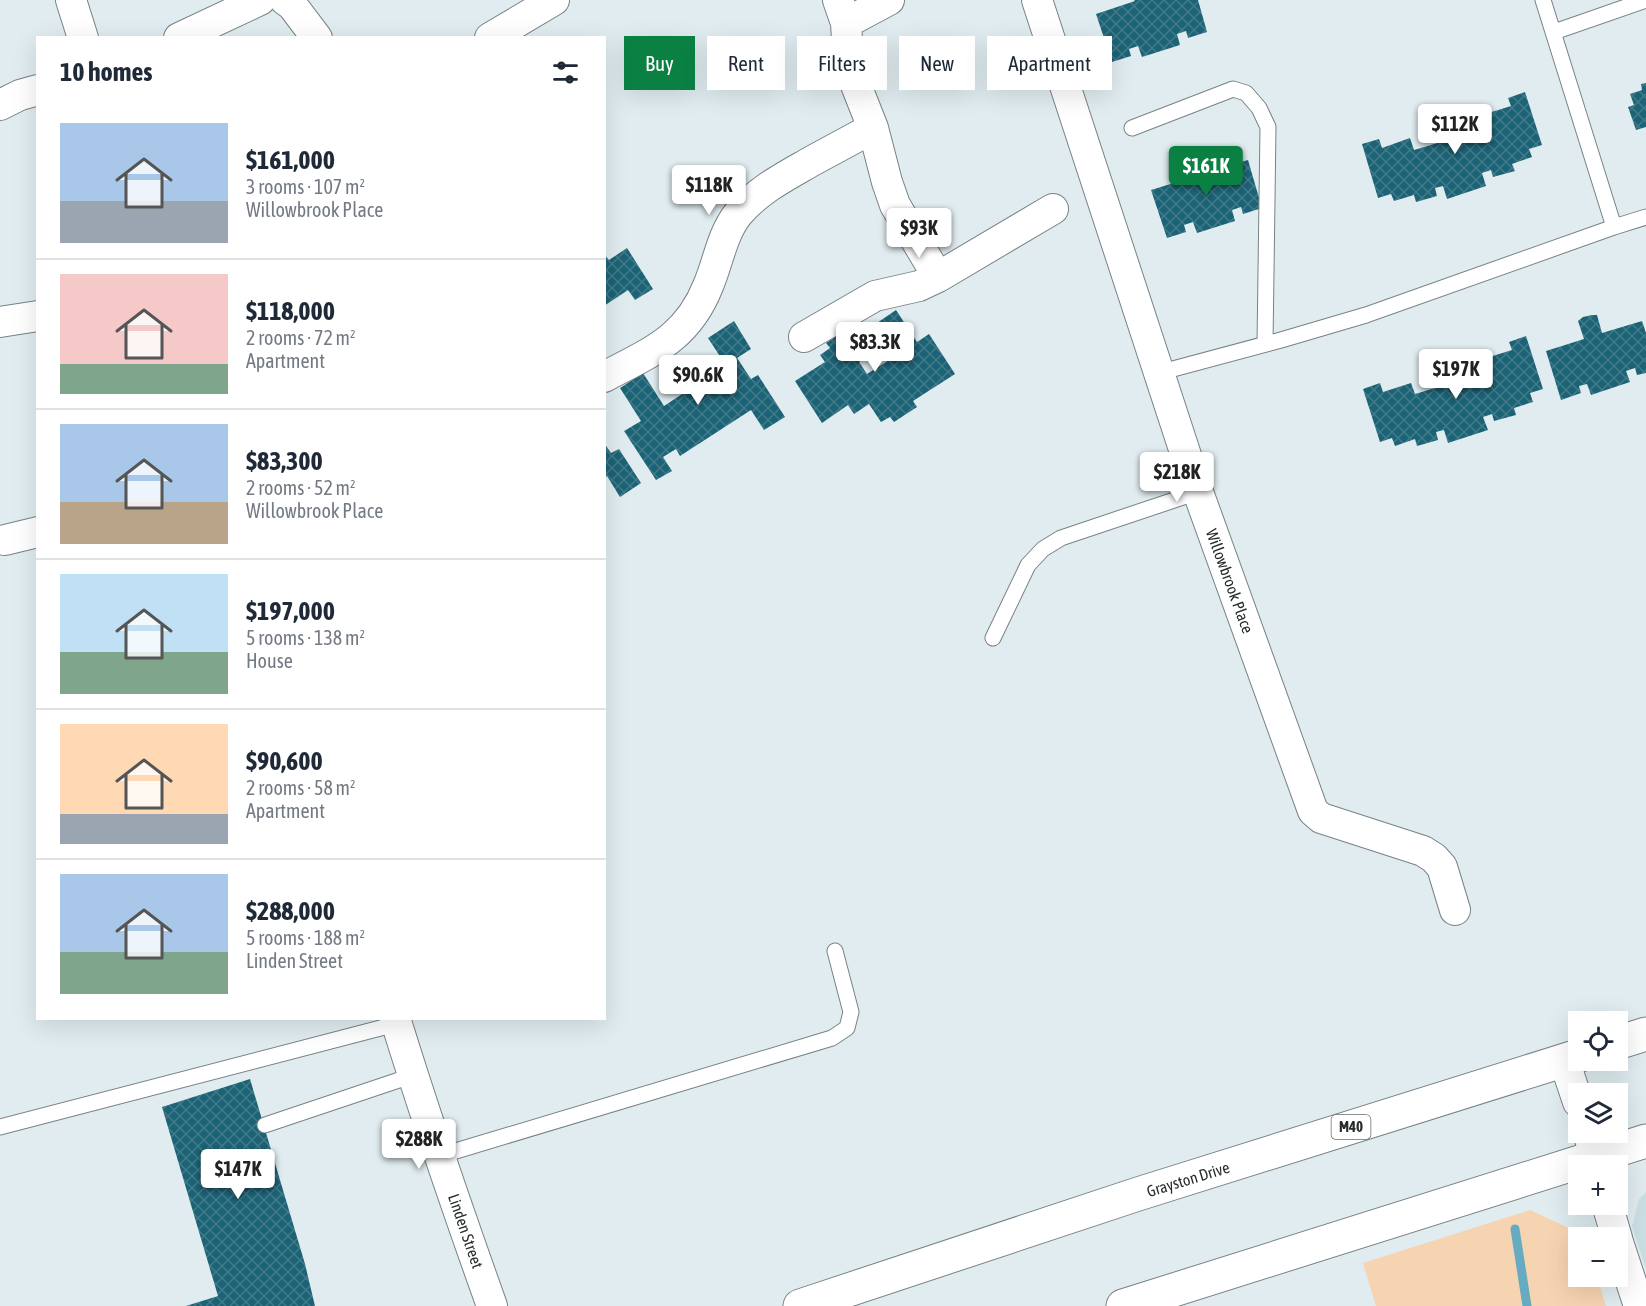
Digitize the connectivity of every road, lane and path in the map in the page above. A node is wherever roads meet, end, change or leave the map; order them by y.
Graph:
1 (70, 0) edge
2 (256, 0) edge
3 (285, 0) edge
4 (554, 0) edge
5 (889, 0) edge
6 (1037, 0) edge
7 (1543, 0) edge
8 (1646, 0) edge
9 (842, 12) edge
10 (1554, 32) junction
11 (82, 36) edge
12 (183, 36) edge
13 (315, 36) edge
14 (493, 36) edge
15 (36, 91) edge
16 (0, 105) edge
17 (873, 128) junction
18 (1132, 128) dead end
19 (1053, 209) dead end
20 (1646, 217) edge
21 (1614, 227) junction
22 (938, 277) junction
23 (36, 316) edge
24 (0, 322) edge
25 (804, 337) dead end
26 (1265, 344) junction
27 (1158, 373) junction
28 (606, 376) edge
29 (1198, 492) junction
30 (36, 532) edge
31 (5, 540) dead end
32 (993, 638) dead end
33 (1455, 910) dead end
34 (834, 951) dead end
35 (396, 1021) edge
36 (1646, 1034) edge
37 (1628, 1040) edge
38 (1568, 1059) edge
39 (414, 1075) junction
40 (265, 1125) dead end
41 (0, 1127) edge
42 (1646, 1141) edge
43 (1594, 1152) edge
44 (439, 1156) junction
45 (1628, 1272) edge
46 (492, 1306) edge
47 (800, 1306) edge
48 (1124, 1306) edge
49 (1639, 1306) edge

1 - 11 street
2 - 12 street
3 - 13 street
4 - 14 street
5 - 9 street
6 - 27 street, Willowbrook Place
7 - 10 lane
8 - 10 lane
9 - 17 street
10 - 21 lane
15 - 16 street
17 - 22 street
17 - 28 street
18 - 26 lane
19 - 22 street
20 - 21 lane
21 - 26 lane
22 - 25 street
23 - 24 street
26 - 27 lane
27 - 29 street, Willowbrook Place
29 - 32 lane
29 - 33 street, Willowbrook Place
30 - 31 street
34 - 44 lane
35 - 39 street, Linden Street
35 - 41 lane
36 - 37 main road
38 - 47 main road, Grayston Drive / M40
39 - 40 lane
39 - 44 street, Linden Street
42 - 43 main road
43 - 48 main road
44 - 46 street, Linden Street
45 - 49 street

